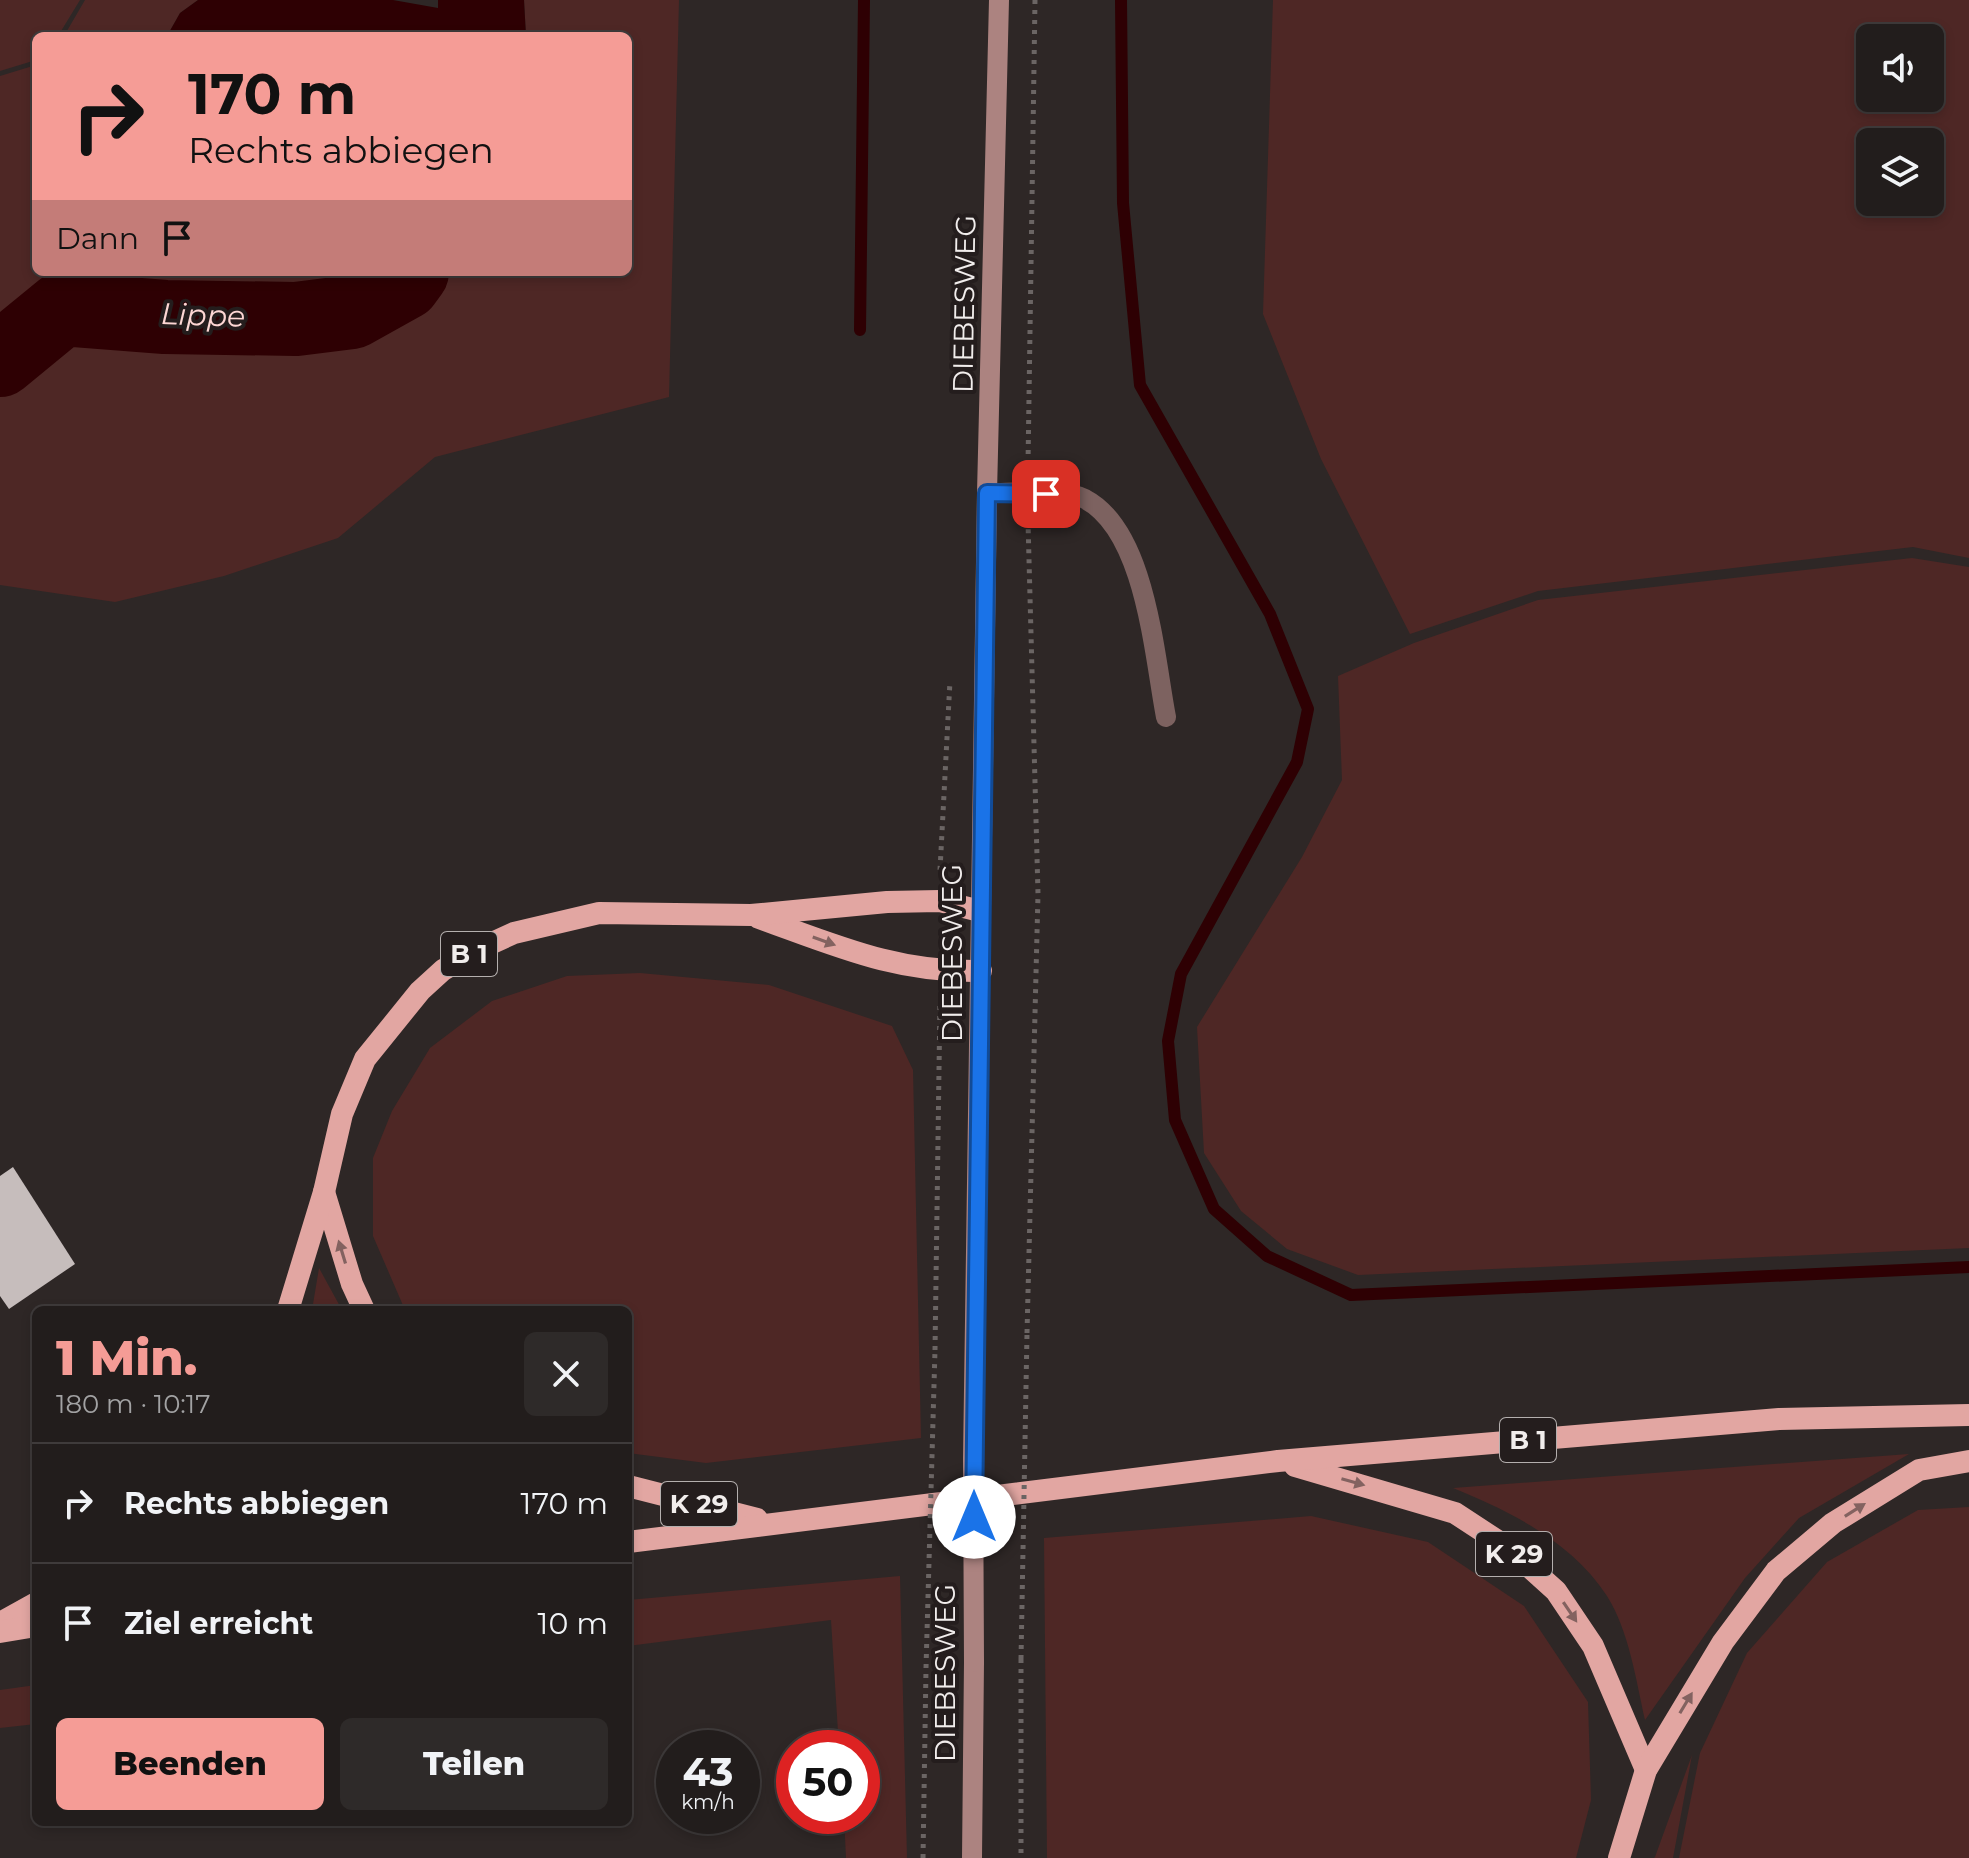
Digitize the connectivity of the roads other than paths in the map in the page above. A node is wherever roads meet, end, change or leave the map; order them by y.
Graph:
1 (999, 0) edge
2 (987, 493) junction
3 (1166, 717) dead end
4 (980, 911) junction
5 (751, 915) junction
6 (981, 971) junction
7 (324, 1192) junction
8 (289, 1306) edge
9 (362, 1306) edge
10 (1969, 1415) edge
11 (1278, 1461) junction
12 (1969, 1461) edge
13 (632, 1487) edge
14 (770, 1523) junction
15 (632, 1541) edge
16 (32, 1605) edge
17 (0, 1623) edge
18 (32, 1627) edge
19 (0, 1632) edge
20 (1646, 1770) junction
21 (972, 1858) edge
22 (1619, 1858) edge

1 - 2 main road, DIEBESWEG
2 - 3 lane
2 - 4 main road, DIEBESWEG
4 - 5 highway, B 1
4 - 6 main road, DIEBESWEG
5 -> 6 highway, B 1
5 - 7 highway, B 1
6 - 21 main road, DIEBESWEG, bridge
7 - 8 highway, B 1
9 -> 7 highway
10 - 11 highway, B 1
11 - 14 highway, B 1
11 -> 20 highway, K 29
20 -> 12 highway
13 - 14 highway, K 29
14 - 15 highway, B 1
16 - 17 highway
18 - 19 highway
20 - 22 highway

